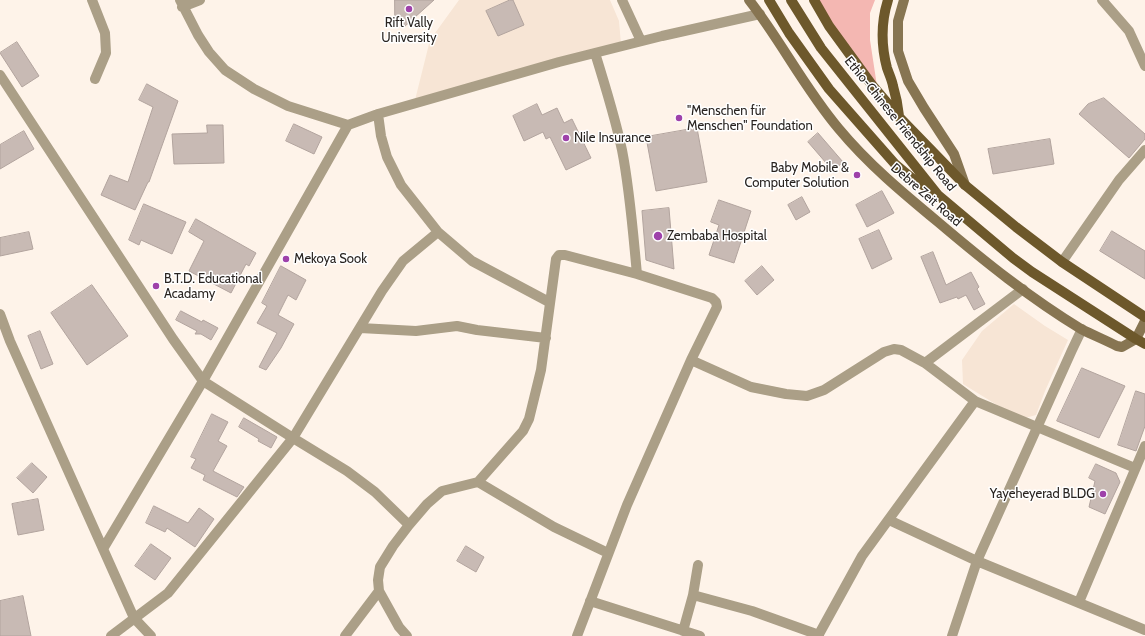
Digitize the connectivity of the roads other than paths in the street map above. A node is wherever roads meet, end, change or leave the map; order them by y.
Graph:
1 (92, 0) edge
2 (200, 0) edge
3 (622, 0) edge
4 (749, 0) edge
5 (769, 0) edge
6 (790, 0) edge
7 (814, 0) edge
8 (888, 0) edge
9 (904, 0) edge
10 (1102, 0) edge
11 (181, 3) edge
12 (760, 14) junction
13 (641, 41) junction
14 (595, 53) junction
15 (1145, 66) edge
16 (0, 75) edge
17 (95, 79) dead end
18 (378, 114) junction
19 (900, 118) junction
20 (348, 125) junction
21 (1145, 150) edge
22 (964, 186) junction
23 (938, 195) junction
24 (438, 232) junction
25 (1062, 262) junction
26 (637, 274) junction
27 (1022, 289) junction
28 (549, 302) junction
29 (0, 314) edge
30 (1145, 317) edge
31 (1145, 321) edge
32 (360, 328) junction
33 (1082, 329) junction
34 (546, 338) junction
35 (1141, 342) edge
36 (692, 360) junction
37 (925, 363) junction
38 (203, 381) junction
39 (975, 401) junction
40 (1037, 428) junction
41 (292, 438) junction
42 (1145, 446) edge
43 (1135, 468) junction
44 (478, 482) junction
45 (888, 520) junction
46 (409, 525) junction
47 (103, 549) junction
48 (608, 553) junction
49 (977, 561) junction
50 (698, 565) dead end
51 (379, 591) junction
52 (693, 594) junction
53 (590, 601) junction
54 (1079, 602) junction
55 (134, 618) junction
56 (1145, 630) edge
57 (687, 633) edge
58 (111, 636) edge
59 (151, 636) edge
60 (345, 636) edge
61 (407, 636) edge
62 (577, 636) edge
63 (700, 636) edge
64 (818, 636) edge
65 (952, 636) edge

1 - 17 street
2 - 11 street
3 - 13 street
4 - 12 main road, Debre Zeit Road
5 - 23 main road
6 - 23 main road, Ethio-Chinese Friendship Road
7 - 19 main road, Ethio-Chinese Friendship Road
8 - 19 main road
9 - 22 main road
10 - 15 street
11 - 20 street
12 - 13 street
12 - 27 main road, Debre Zeit Road
13 - 14 street
14 - 18 street
14 - 26 street
16 - 38 street
18 - 20 street
18 - 24 street
19 - 22 main road, Ethio-Chinese Friendship Road
20 - 38 street
21 - 25 street
22 - 25 main road, Ethio-Chinese Friendship Road
23 - 35 main road, Ethio-Chinese Friendship Road
24 - 28 street
24 - 32 street
25 - 30 main road, Ethio-Chinese Friendship Road
26 - 28 street
26 - 36 street
27 - 33 main road, Debre Zeit Road
27 - 37 street
28 - 34 street
29 - 47 street
31 - 35 main road
32 - 34 street
32 - 41 street
33 - 35 main road, Debre Zeit Road
33 - 40 street
34 - 44 street
36 - 37 street
36 - 48 street
37 - 39 street
38 - 41 street
38 - 47 street
39 - 40 street
39 - 45 street
40 - 43 street
40 - 49 street
41 - 46 street
41 - 55 street
42 - 43 street
43 - 54 street
44 - 46 street
44 - 48 street
45 - 49 street
45 - 64 street
46 - 51 street
47 - 55 street
48 - 53 street
49 - 54 street
49 - 65 street
50 - 52 street
51 - 60 street
51 - 61 street
52 - 57 street
52 - 64 street
53 - 57 street
53 - 62 street
54 - 56 street
55 - 58 street
55 - 59 street
57 - 63 street

